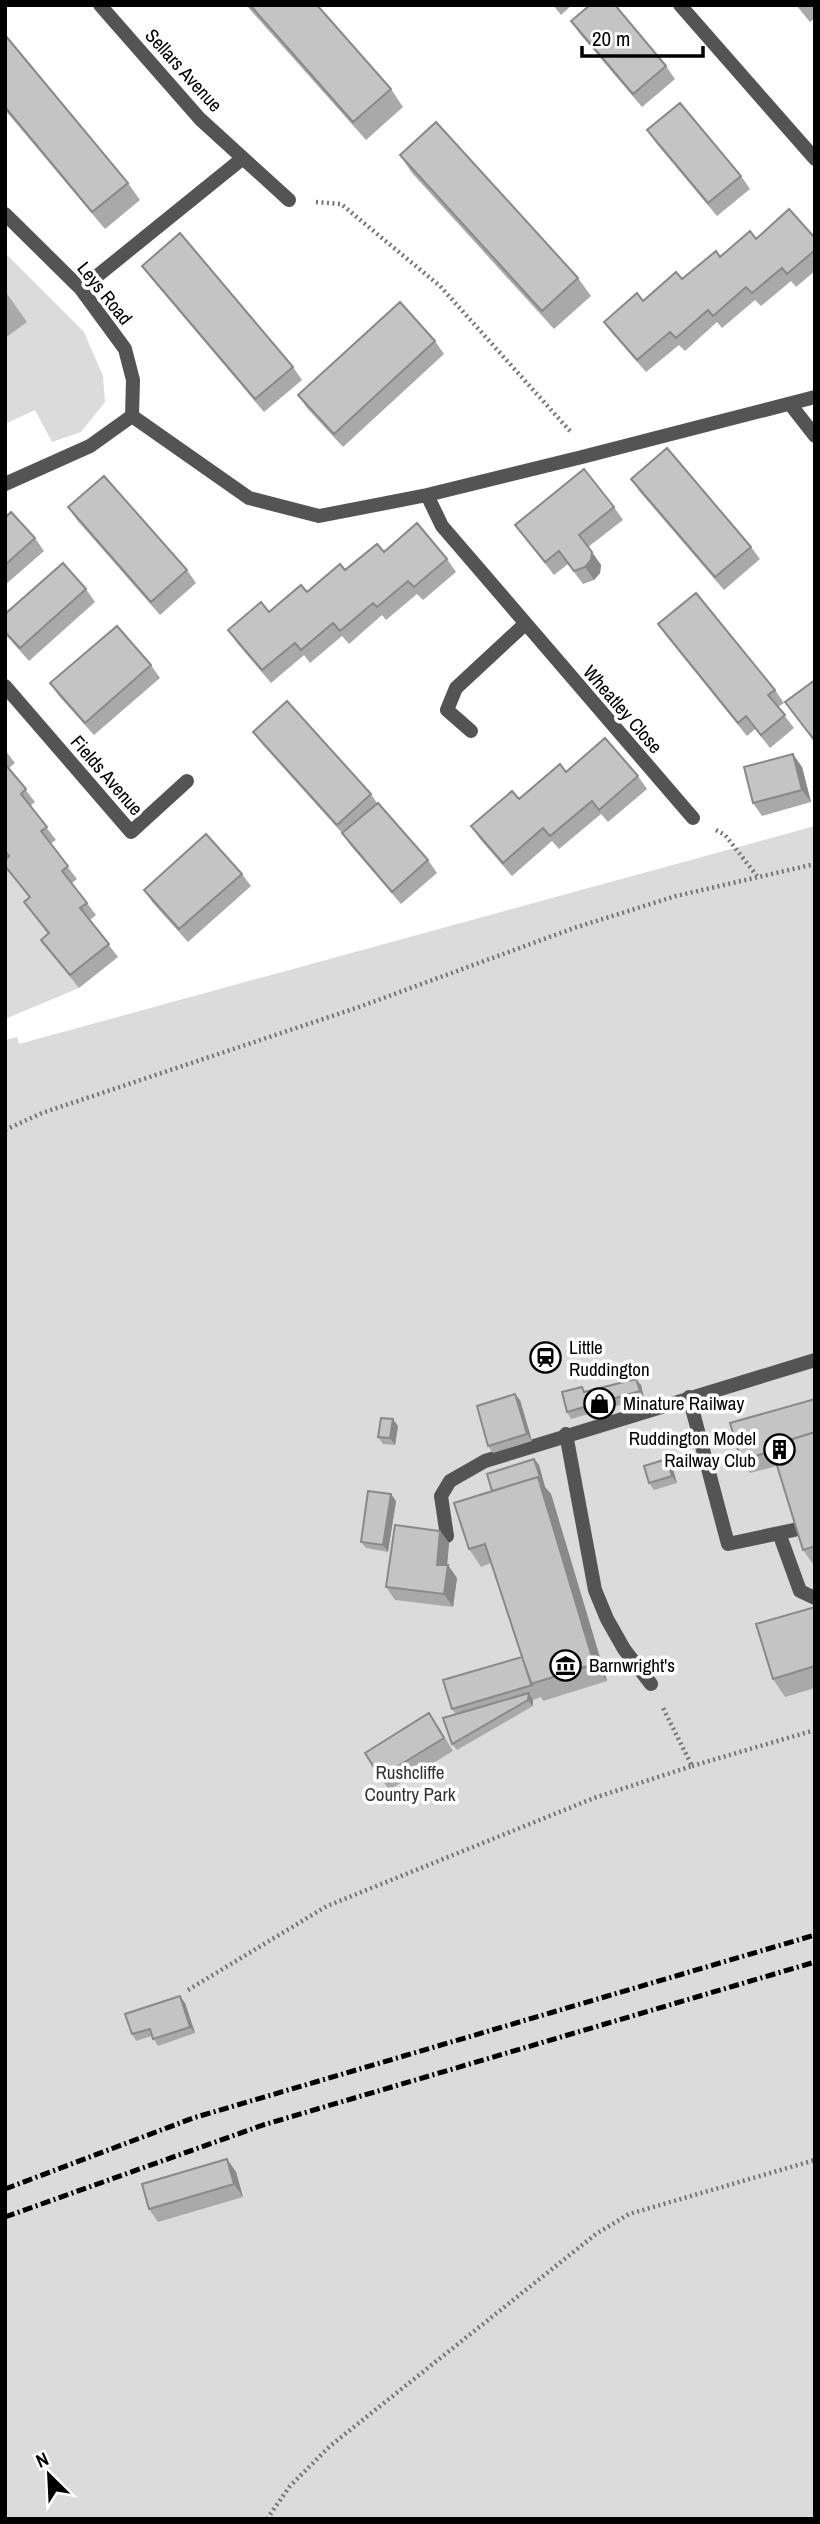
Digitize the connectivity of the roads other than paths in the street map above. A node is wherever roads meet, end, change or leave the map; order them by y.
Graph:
1 (100, 5) edge
2 (680, 5) edge
3 (243, 158) junction
4 (815, 159) edge
5 (289, 200) road end
6 (5, 214) edge
7 (81, 289) junction
8 (815, 397) edge
9 (790, 404) junction
10 (132, 416) junction
11 (815, 436) edge
12 (5, 484) edge
13 (427, 495) junction
14 (524, 624) junction
15 (5, 687) edge
16 (471, 731) dead end
17 (187, 781) dead end
18 (693, 818) road end
19 (815, 1360) edge
20 (689, 1397) junction
21 (566, 1434) junction
22 (803, 1528) edge
23 (779, 1533) junction
24 (447, 1536) dead end
25 (815, 1598) edge
26 (651, 1684) road end

1 - 3 street, Sellars Avenue
2 - 4 street
3 - 5 street, Sellars Avenue
3 - 7 street
6 - 7 street, Leys Road
7 - 10 street, Leys Road
8 - 9 street
9 - 11 street
9 - 13 street
10 - 12 street
10 - 13 street
13 - 14 street, Wheatley Close
14 - 16 street
14 - 18 street, Wheatley Close
15 - 17 street, Fields Avenue
19 - 20 street
20 - 21 street
20 - 23 street
21 - 24 street
21 - 26 street
22 - 23 street
23 - 25 street

